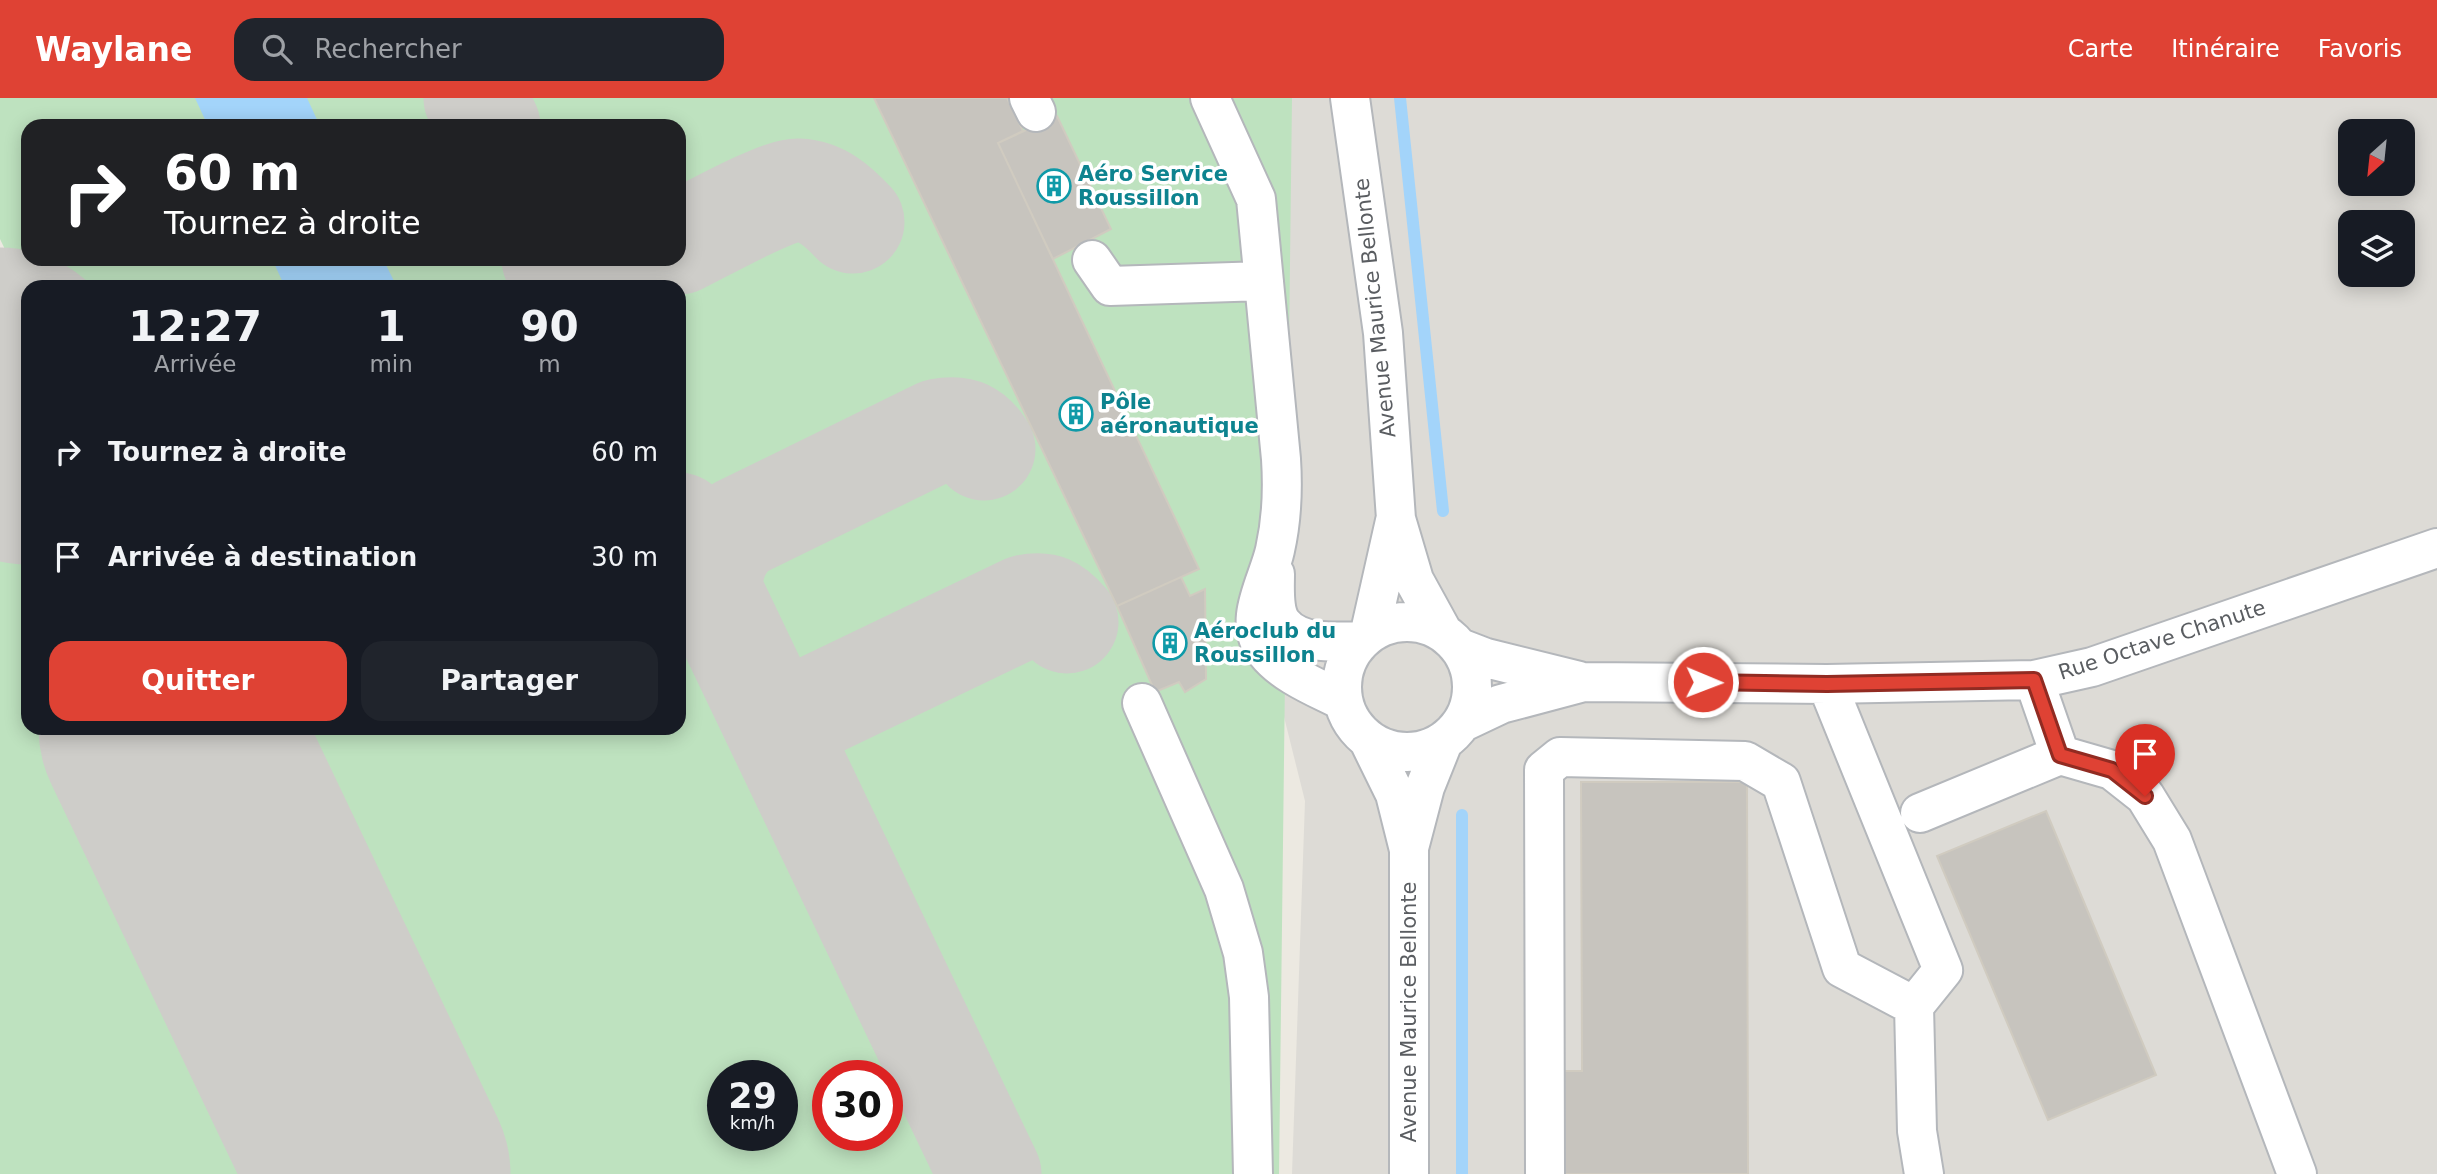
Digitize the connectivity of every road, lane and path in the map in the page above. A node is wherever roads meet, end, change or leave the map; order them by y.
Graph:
1 (1210, 98) edge
2 (1350, 98) edge
3 (1092, 260) dead end
4 (1264, 281) junction
5 (1396, 519) junction
6 (2437, 548) edge
7 (1275, 551) junction
8 (1365, 637) junction
9 (1451, 640) junction
10 (2034, 680) junction
11 (1584, 682) junction
12 (1827, 684) junction
13 (1343, 701) junction
14 (1142, 703) dead end
15 (1453, 732) junction
16 (1369, 741) junction
17 (2060, 755) junction
18 (1920, 813) dead end
19 (1409, 850) junction
20 (1914, 1006) junction
21 (1253, 1174) edge
22 (1409, 1174) edge
23 (1545, 1174) edge
24 (1924, 1174) edge
25 (2297, 1174) edge

1 - 4 street
2 - 5 street, Avenue Maurice Bellonte
3 - 4 street
4 - 7 street
5 - 8 street, Avenue Maurice Bellonte
5 - 9 street, Avenue Maurice Bellonte
6 - 10 street, Rue Octave Chanute
7 - 8 street
7 - 13 street
8 - 9 street
8 - 13 street
9 - 11 street, Rue Octave Chanute
9 - 15 street
10 - 12 street, Rue Octave Chanute
10 - 17 street
11 - 12 street, Rue Octave Chanute
11 - 15 street, Rue Octave Chanute
12 - 20 street
13 - 16 street
14 - 21 street
15 - 16 street
15 - 19 street, Avenue Maurice Bellonte
16 - 19 street, Avenue Maurice Bellonte
17 - 18 street
17 - 25 street
19 - 22 street, Avenue Maurice Bellonte
20 - 23 street
20 - 24 street

